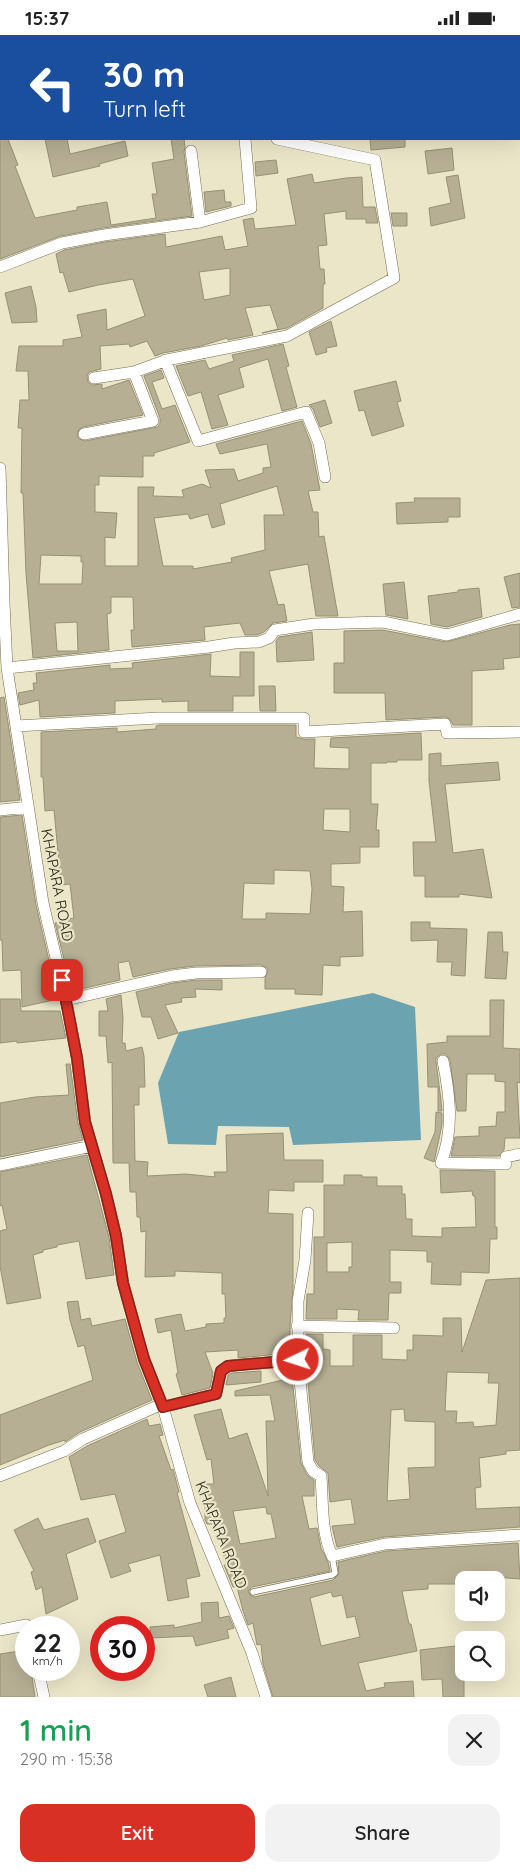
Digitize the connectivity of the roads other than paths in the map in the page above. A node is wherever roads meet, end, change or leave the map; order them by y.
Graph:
1 (245, 140) edge
2 (282, 140) edge
3 (192, 151) dead end
4 (200, 222) junction
5 (0, 267) edge
6 (165, 361) junction
7 (134, 372) junction
8 (94, 378) dead end
9 (84, 434) dead end
10 (0, 468) edge
11 (325, 477) dead end
12 (2, 602) edge
13 (520, 614) edge
14 (8, 668) junction
15 (16, 726) junction
16 (520, 732) edge
17 (28, 807) junction
18 (0, 810) edge
19 (261, 972) dead end
20 (66, 1000) junction
21 (443, 1061) dead end
22 (92, 1146) junction
23 (520, 1154) edge
24 (0, 1165) edge
25 (308, 1213) dead end
26 (297, 1326) junction
27 (394, 1328) dead end
28 (298, 1360) junction
29 (162, 1405) junction
30 (0, 1476) edge
31 (520, 1535) edge
32 (332, 1555) junction
33 (253, 1592) dead end
34 (15, 1627) edge
35 (0, 1629) edge
36 (40, 1681) edge
37 (44, 1697) edge
38 (266, 1697) edge

1 - 4 street
2 - 6 street
3 - 4 street
4 - 5 street
6 - 7 street
6 - 11 street
7 - 8 street
7 - 9 street
10 - 12 street, KHAPARA ROAD
12 - 14 street, KHAPARA ROAD
13 - 14 street
14 - 15 street, KHAPARA ROAD
15 - 16 street
15 - 17 street, KHAPARA ROAD
17 - 18 street
17 - 20 street, KHAPARA ROAD
19 - 20 street
20 - 22 street, KHAPARA ROAD
21 - 23 street
22 - 24 street
22 - 29 street, KHAPARA ROAD
25 - 26 street
26 - 27 street
26 - 28 street
28 - 29 street
28 - 32 street
29 - 30 street
29 - 38 street, KHAPARA ROAD
31 - 32 street
32 - 33 lane
34 - 35 street
36 - 37 street

